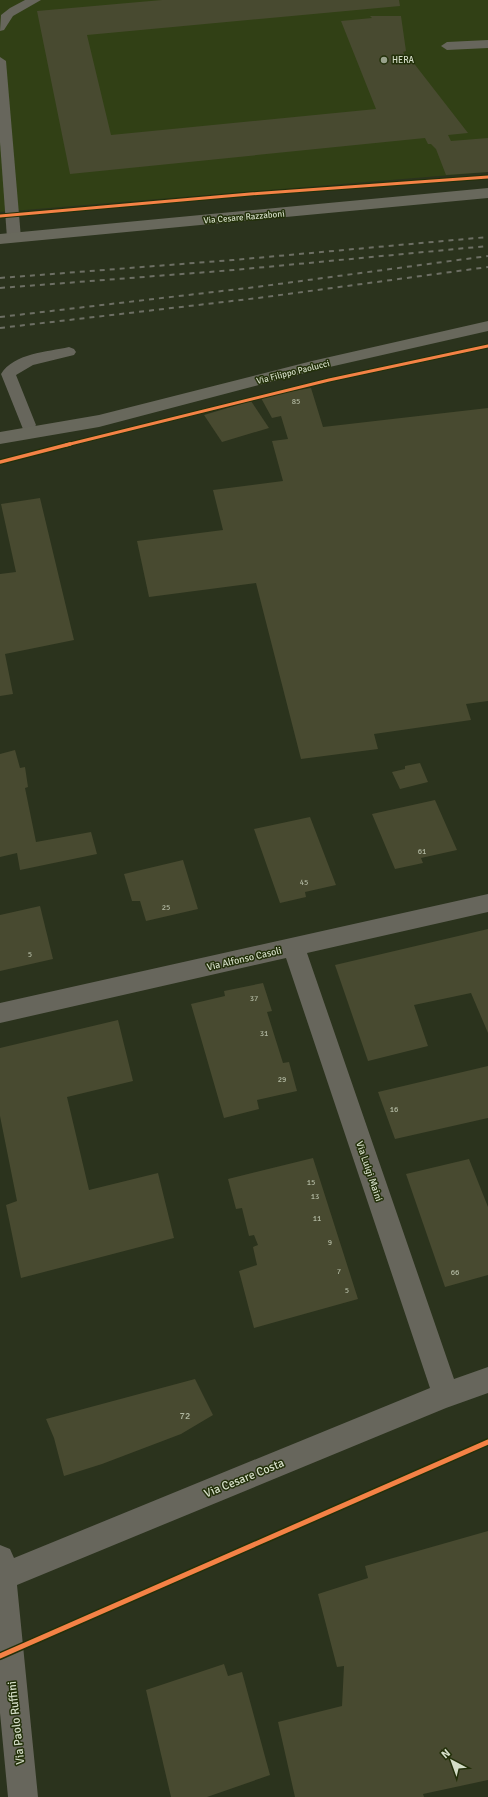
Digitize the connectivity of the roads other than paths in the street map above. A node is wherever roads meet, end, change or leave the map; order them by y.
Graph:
1 (35, 0) edge
2 (0, 22) edge
3 (0, 26) edge
4 (488, 44) edge
5 (447, 46) dead end
6 (0, 61) edge
7 (488, 193) edge
8 (7, 239) edge
9 (488, 326) edge
10 (69, 352) dead end
11 (99, 421) junction
12 (28, 425) junction
13 (0, 426) edge
14 (0, 438) edge
15 (488, 903) edge
16 (294, 947) junction
17 (0, 1014) edge
18 (488, 1380) edge
19 (446, 1395) junction
20 (1, 1571) edge
21 (23, 1797) edge

1 - 3 lane
2 - 3 lane
4 - 5 lane
6 - 8 lane
7 - 8 street, Via Cesare Razzaboni
9 - 11 street, Via Filippo Paolucci
10 - 12 lane
11 - 12 street, Via Filippo Paolucci
11 - 14 street, Via Filippo Paolucci
12 - 13 street, Via Filippo Paolucci
15 - 16 street, Via Alfonso Casoli
16 - 17 street, Via Alfonso Casoli
16 - 19 street, Via Luigi Maini
18 - 19 street, Via Cesare Costa
19 - 20 street, Via Cesare Costa
20 - 21 street, Via Paolo Ruffini

